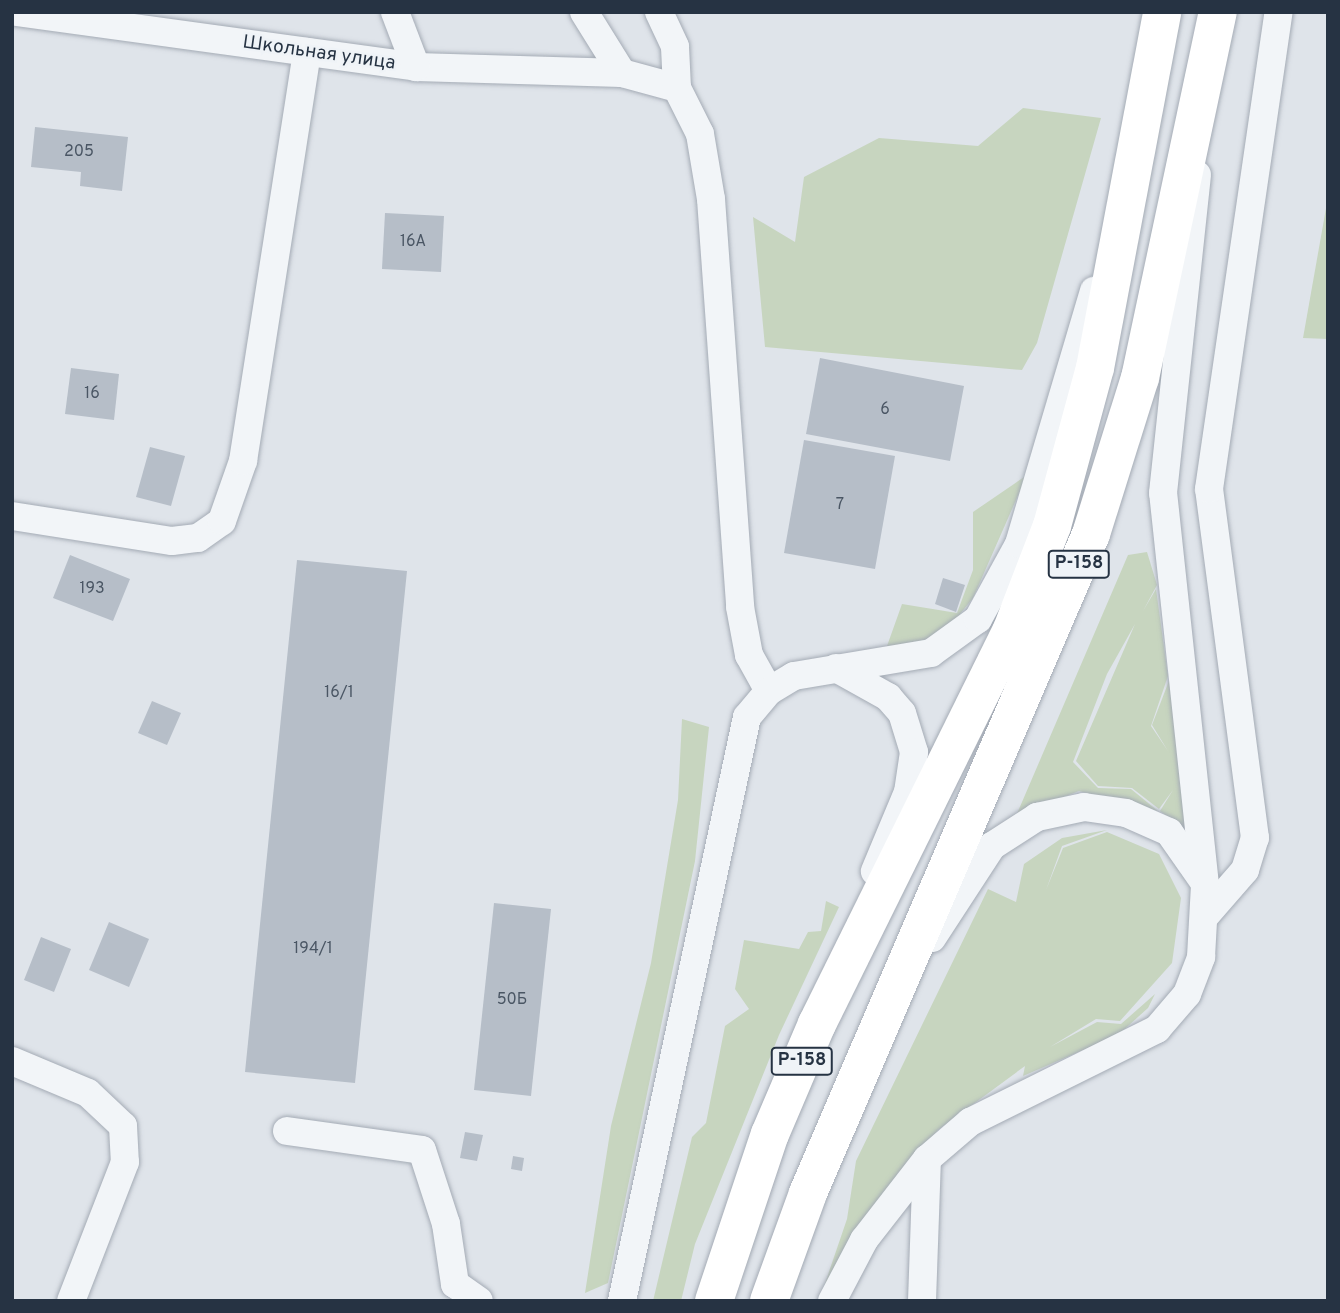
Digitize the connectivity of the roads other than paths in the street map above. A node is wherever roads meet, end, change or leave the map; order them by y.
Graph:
1 (18, 12) edge
2 (395, 12) edge
3 (584, 12) edge
4 (659, 12) edge
5 (1162, 12) edge
6 (1218, 12) edge
7 (1279, 12) edge
8 (307, 52) junction
9 (416, 67) junction
10 (622, 73) junction
11 (677, 88) junction
12 (1200, 115) junction
13 (1140, 152) junction
14 (12, 516) edge
15 (836, 668) junction
16 (769, 691) junction
17 (1205, 885) junction
18 (1205, 916) junction
19 (896, 992) junction
20 (817, 1024) junction
21 (12, 1061) edge
22 (287, 1131) dead end
23 (927, 1159) junction
24 (71, 1301) edge
25 (480, 1301) edge
26 (622, 1301) edge
27 (714, 1301) edge
28 (769, 1301) edge
29 (832, 1301) edge
30 (922, 1301) edge

1 - 8 street, Школьная улица
2 - 9 street
3 - 10 street
4 - 11 street
5 - 13 highway, Р-158
6 - 12 highway, Р-158
7 - 18 street
8 - 9 street, Школьная улица
8 - 14 street
9 - 10 street, Школьная улица
10 - 11 street, Школьная улица
11 - 16 street
12 - 17 street
12 - 19 highway, Р-158
13 - 15 street
13 - 20 highway, Р-158
15 - 16 street
15 - 20 street
16 - 26 street
17 - 18 street
17 - 19 street
18 - 23 street
19 - 28 highway, Р-158
20 - 27 highway, Р-158
21 - 24 street
22 - 25 street
23 - 29 street
23 - 30 street

